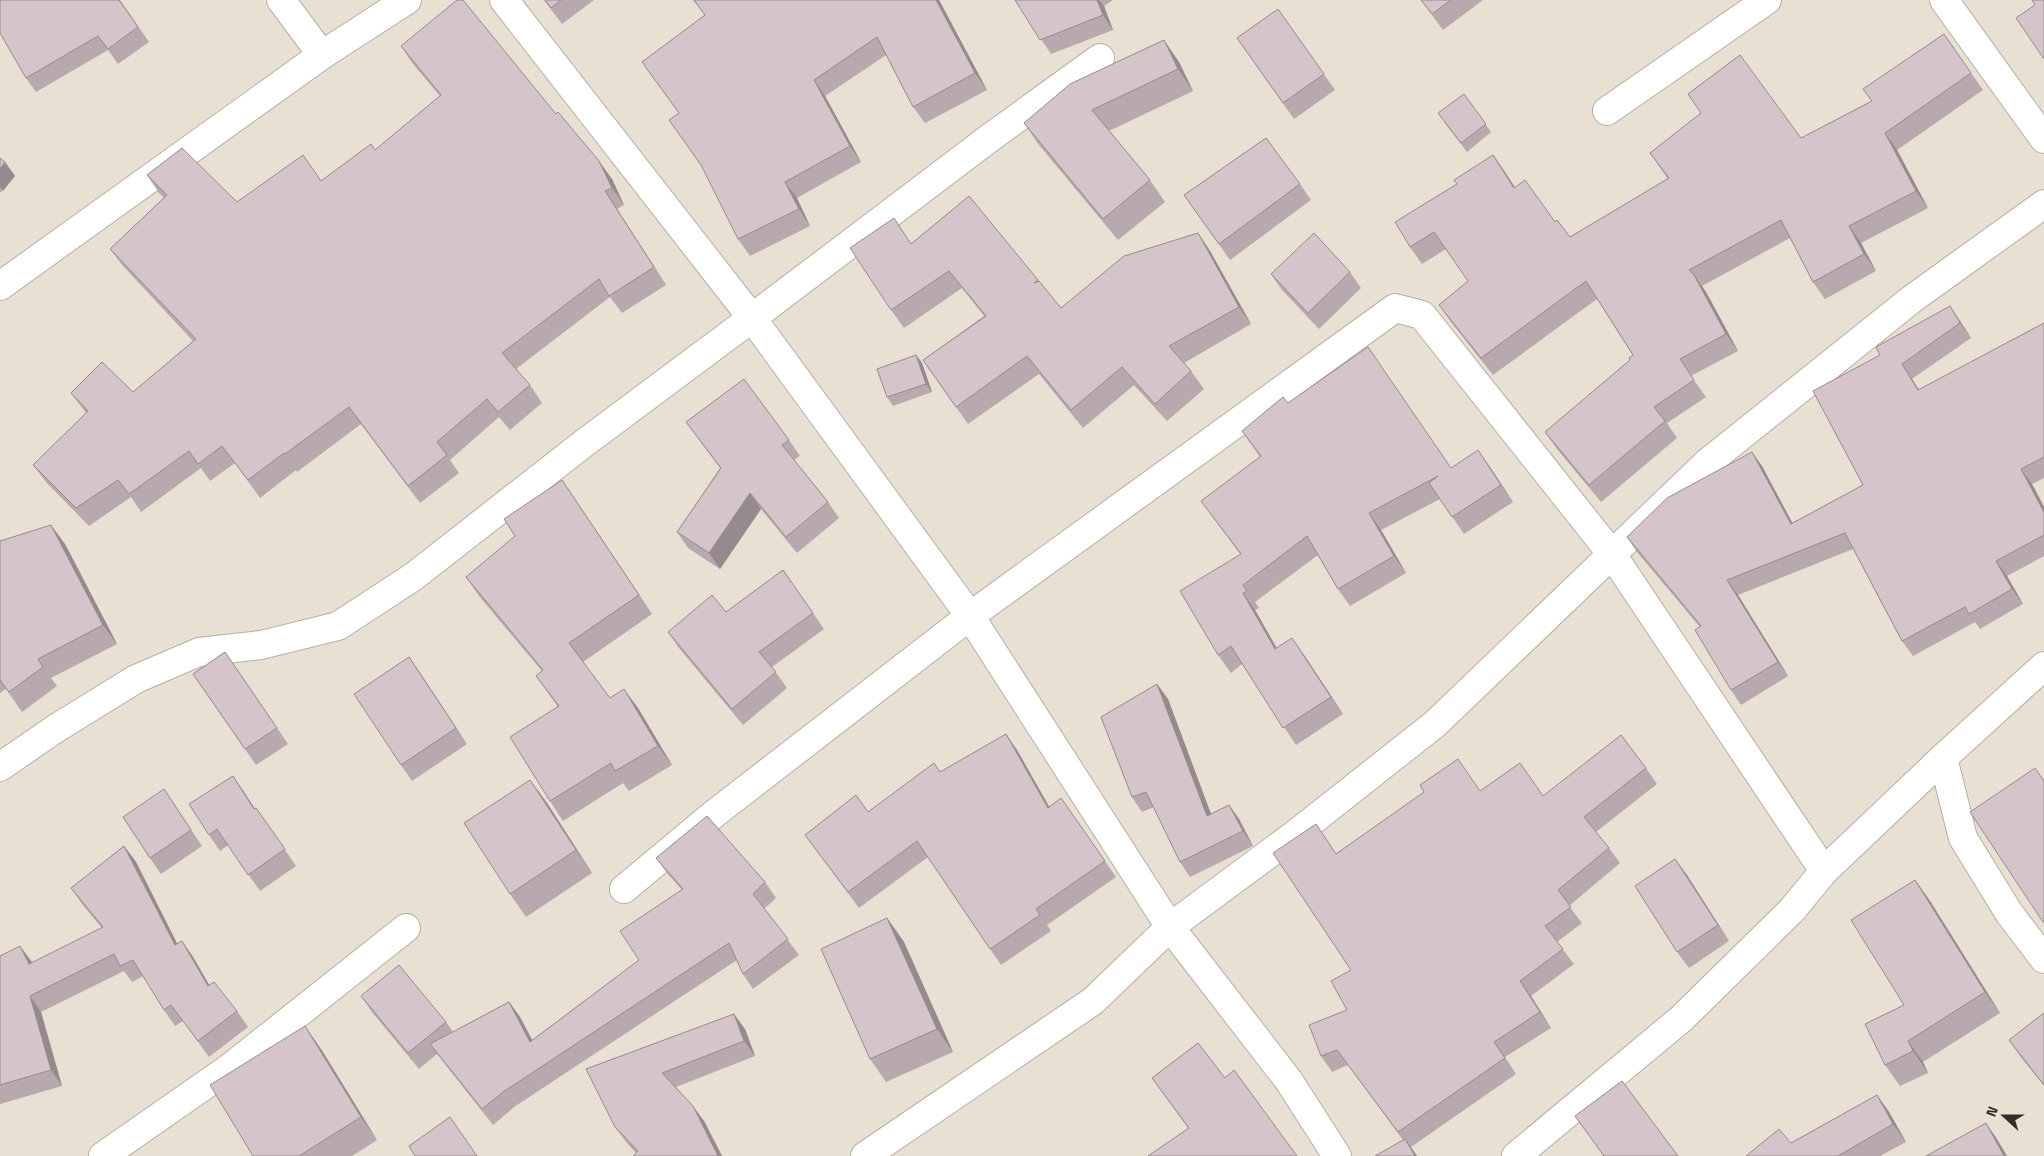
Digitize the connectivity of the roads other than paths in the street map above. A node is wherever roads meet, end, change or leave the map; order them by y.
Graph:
1 (281, 0) edge
2 (407, 0) edge
3 (504, 0) edge
4 (1767, 0) edge
5 (1944, 0) edge
6 (322, 55) junction
7 (1100, 58) dead end
8 (1607, 111) dead end
9 (2044, 139) edge
10 (2044, 204) edge
11 (0, 286) edge
12 (752, 318) junction
13 (1611, 553) junction
14 (970, 616) junction
15 (2044, 666) edge
16 (1942, 758) junction
17 (0, 767) edge
18 (1824, 871) junction
19 (624, 890) dead end
20 (1170, 927) junction
21 (406, 928) dead end
22 (2044, 959) edge
23 (103, 1156) edge
24 (865, 1156) edge
25 (1337, 1156) edge
26 (1516, 1156) edge

1 - 6 street
2 - 6 street
3 - 12 street
4 - 8 street
5 - 9 street
6 - 11 street
7 - 12 street
10 - 13 street
12 - 14 street
12 - 17 street
13 - 14 street
13 - 18 street
13 - 20 street
14 - 19 street
14 - 20 street
15 - 16 street
16 - 18 street
16 - 22 street
18 - 26 street
20 - 24 street
20 - 25 street
21 - 23 street

